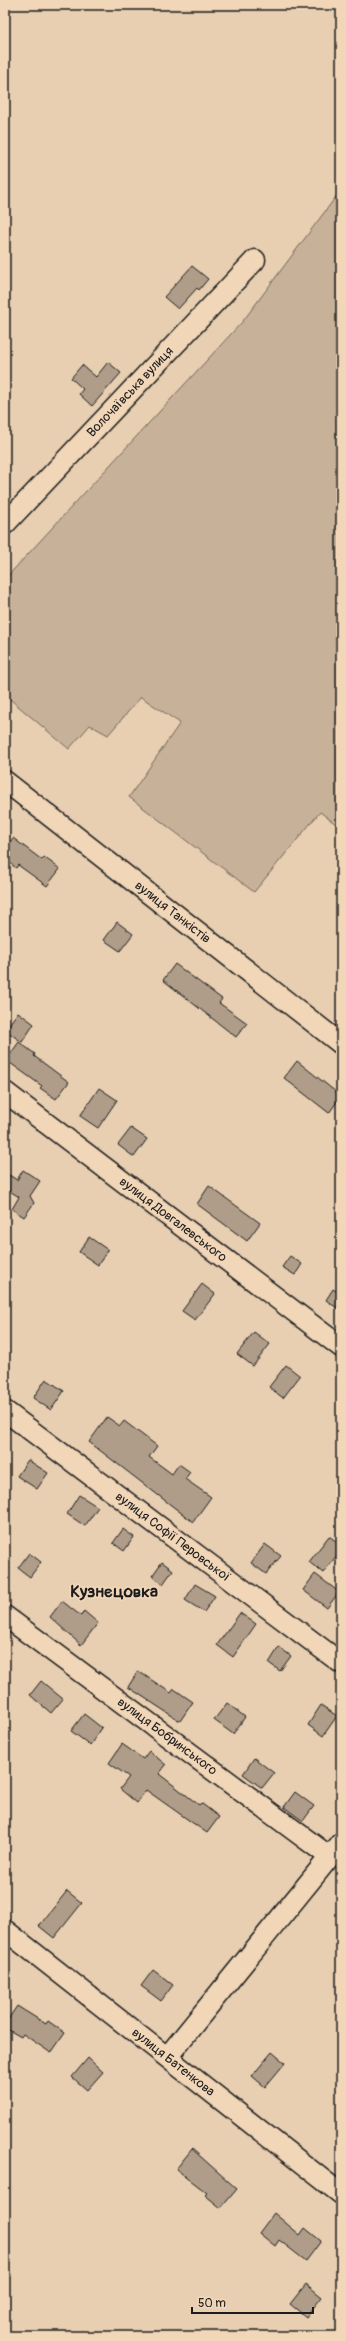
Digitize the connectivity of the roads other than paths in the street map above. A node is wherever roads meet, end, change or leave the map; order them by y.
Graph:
1 (255, 260) dead end
2 (5, 524) edge
3 (5, 781) edge
4 (341, 1044) edge
5 (5, 1092) edge
6 (341, 1347) edge
7 (5, 1411) edge
8 (5, 1616) edge
9 (341, 1663) edge
10 (338, 1848) edge
11 (5, 1930) edge
12 (168, 2056) junction
13 (341, 2194) edge

1 - 2 street, Волочаївська вулиця
3 - 4 street, вулиця Танкістів
5 - 6 street, вулиця Довгалевського
7 - 9 street, вулиця Софії Перовської
8 - 10 street, вулиця Бобринського
10 - 12 street
11 - 12 street, вулиця Батенкова
12 - 13 street, вулиця Батенкова

